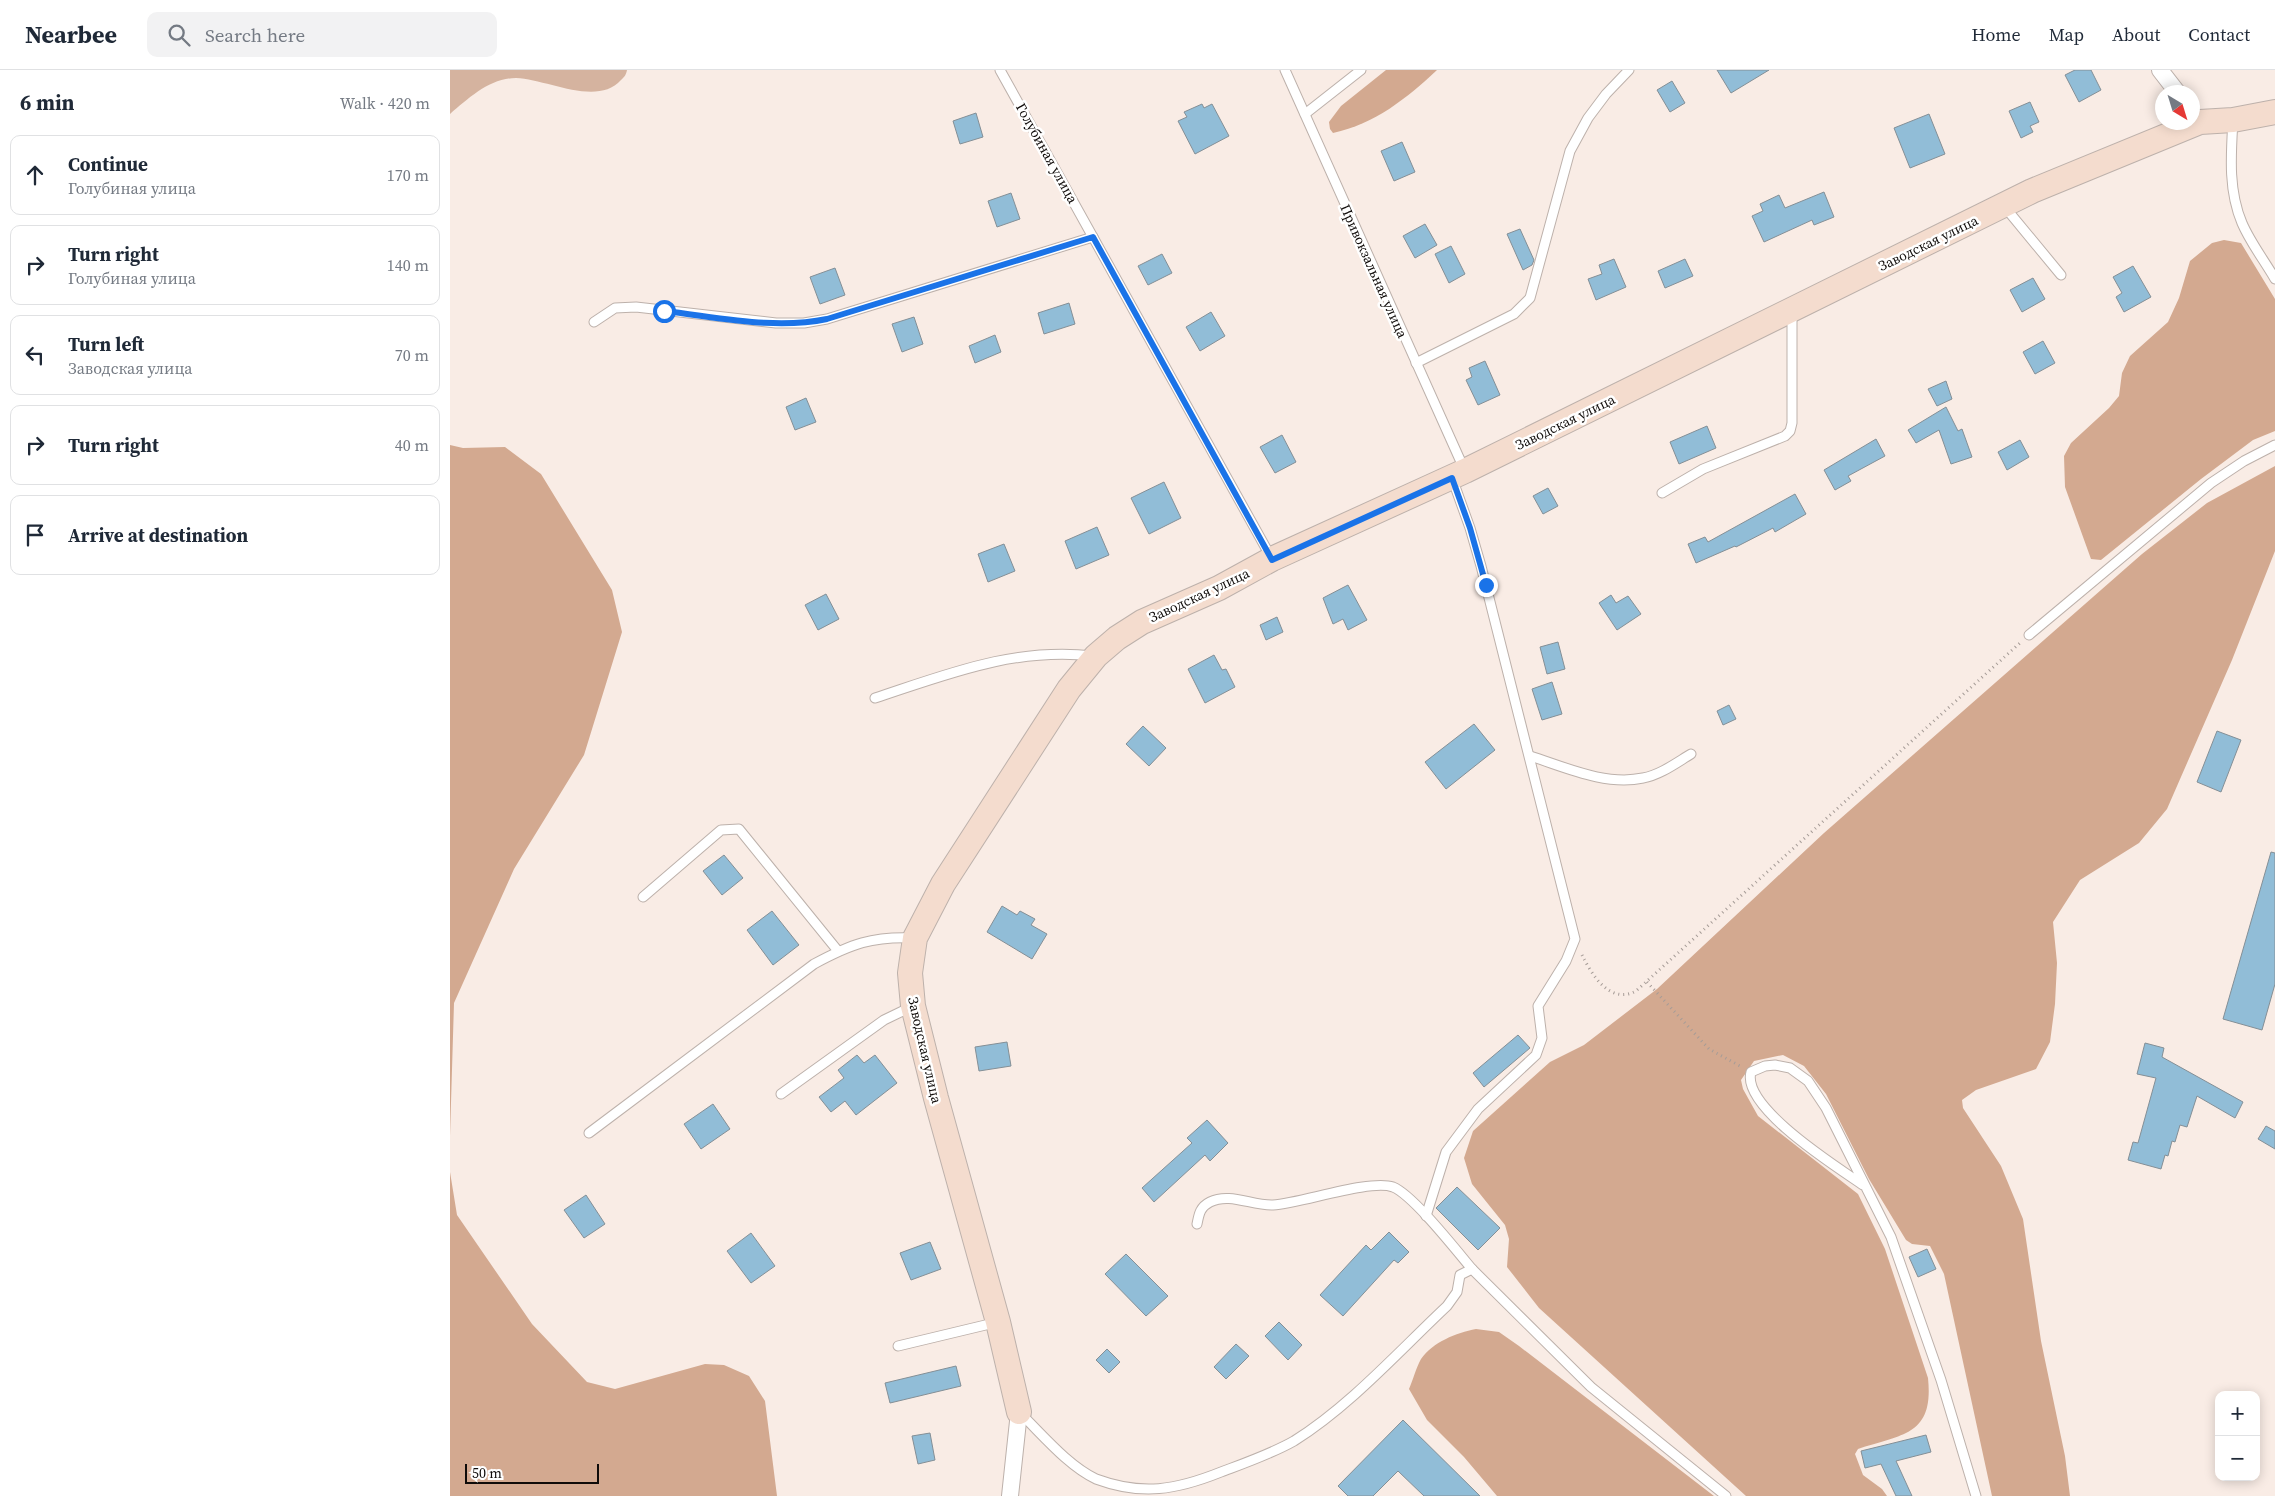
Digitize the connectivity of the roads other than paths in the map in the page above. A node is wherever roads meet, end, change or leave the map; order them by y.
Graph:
1 (1000, 70) edge
2 (1285, 70) edge
3 (1361, 70) edge
4 (1629, 70) edge
5 (2160, 70) edge
6 (2172, 85) edge
7 (2275, 112) edge
8 (1305, 114) junction
9 (2200, 117) edge
10 (2233, 120) junction
11 (2167, 130) edge
12 (2004, 206) junction
13 (1093, 237) junction
14 (2060, 275) dead end
15 (2275, 279) edge
16 (1792, 311) junction
17 (594, 322) dead end
18 (1416, 363) junction
19 (2275, 445) edge
20 (1458, 474) junction
21 (1662, 493) dead end
22 (1272, 560) junction
23 (2029, 635) road end
24 (1096, 656) junction
25 (874, 698) dead end
26 (1691, 754) dead end
27 (1530, 756) junction
28 (643, 897) dead end
29 (915, 938) junction
30 (838, 951) junction
31 (913, 1006) junction
32 (781, 1094) dead end
33 (589, 1133) dead end
34 (1863, 1185) junction
35 (1426, 1216) junction
36 (1197, 1224) dead end
37 (1472, 1269) junction
38 (998, 1322) junction
39 (898, 1346) dead end
40 (1019, 1412) junction
41 (1161, 1494) edge
42 (1010, 1496) edge
43 (1726, 1496) edge
44 (1976, 1496) edge

1 - 13 lane, Голубиная улица
2 - 8 lane, Привокзальная улица
3 - 8 lane
4 - 18 lane
5 - 6 street
7 - 10 street, Заводская улица
8 - 18 lane, Привокзальная улица
9 - 10 street, Заводская улица
10 - 15 lane
11 - 12 street, Заводская улица
12 - 14 lane
12 - 16 street, Заводская улица
13 - 17 lane
13 - 22 lane, Голубиная улица
16 - 20 street, Заводская улица
16 - 21 lane
18 - 20 lane, Привокзальная улица
19 - 23 lane
20 - 22 street, Заводская улица
20 - 27 lane, Привокзальная улица
22 - 24 street, Заводская улица
24 - 25 lane
24 - 29 street, Заводская улица
26 - 27 lane
27 - 35 lane, Привокзальная улица
28 - 30 lane
29 - 30 lane
29 - 31 street, Заводская улица
30 - 33 lane
31 - 32 lane
31 - 38 street, Заводская улица
34 - 34 lane
34 - 44 lane
35 - 36 lane
35 - 37 lane
37 - 41 lane
37 - 43 lane
38 - 39 lane
38 - 40 street, Заводская улица
40 - 41 lane
40 - 42 street

